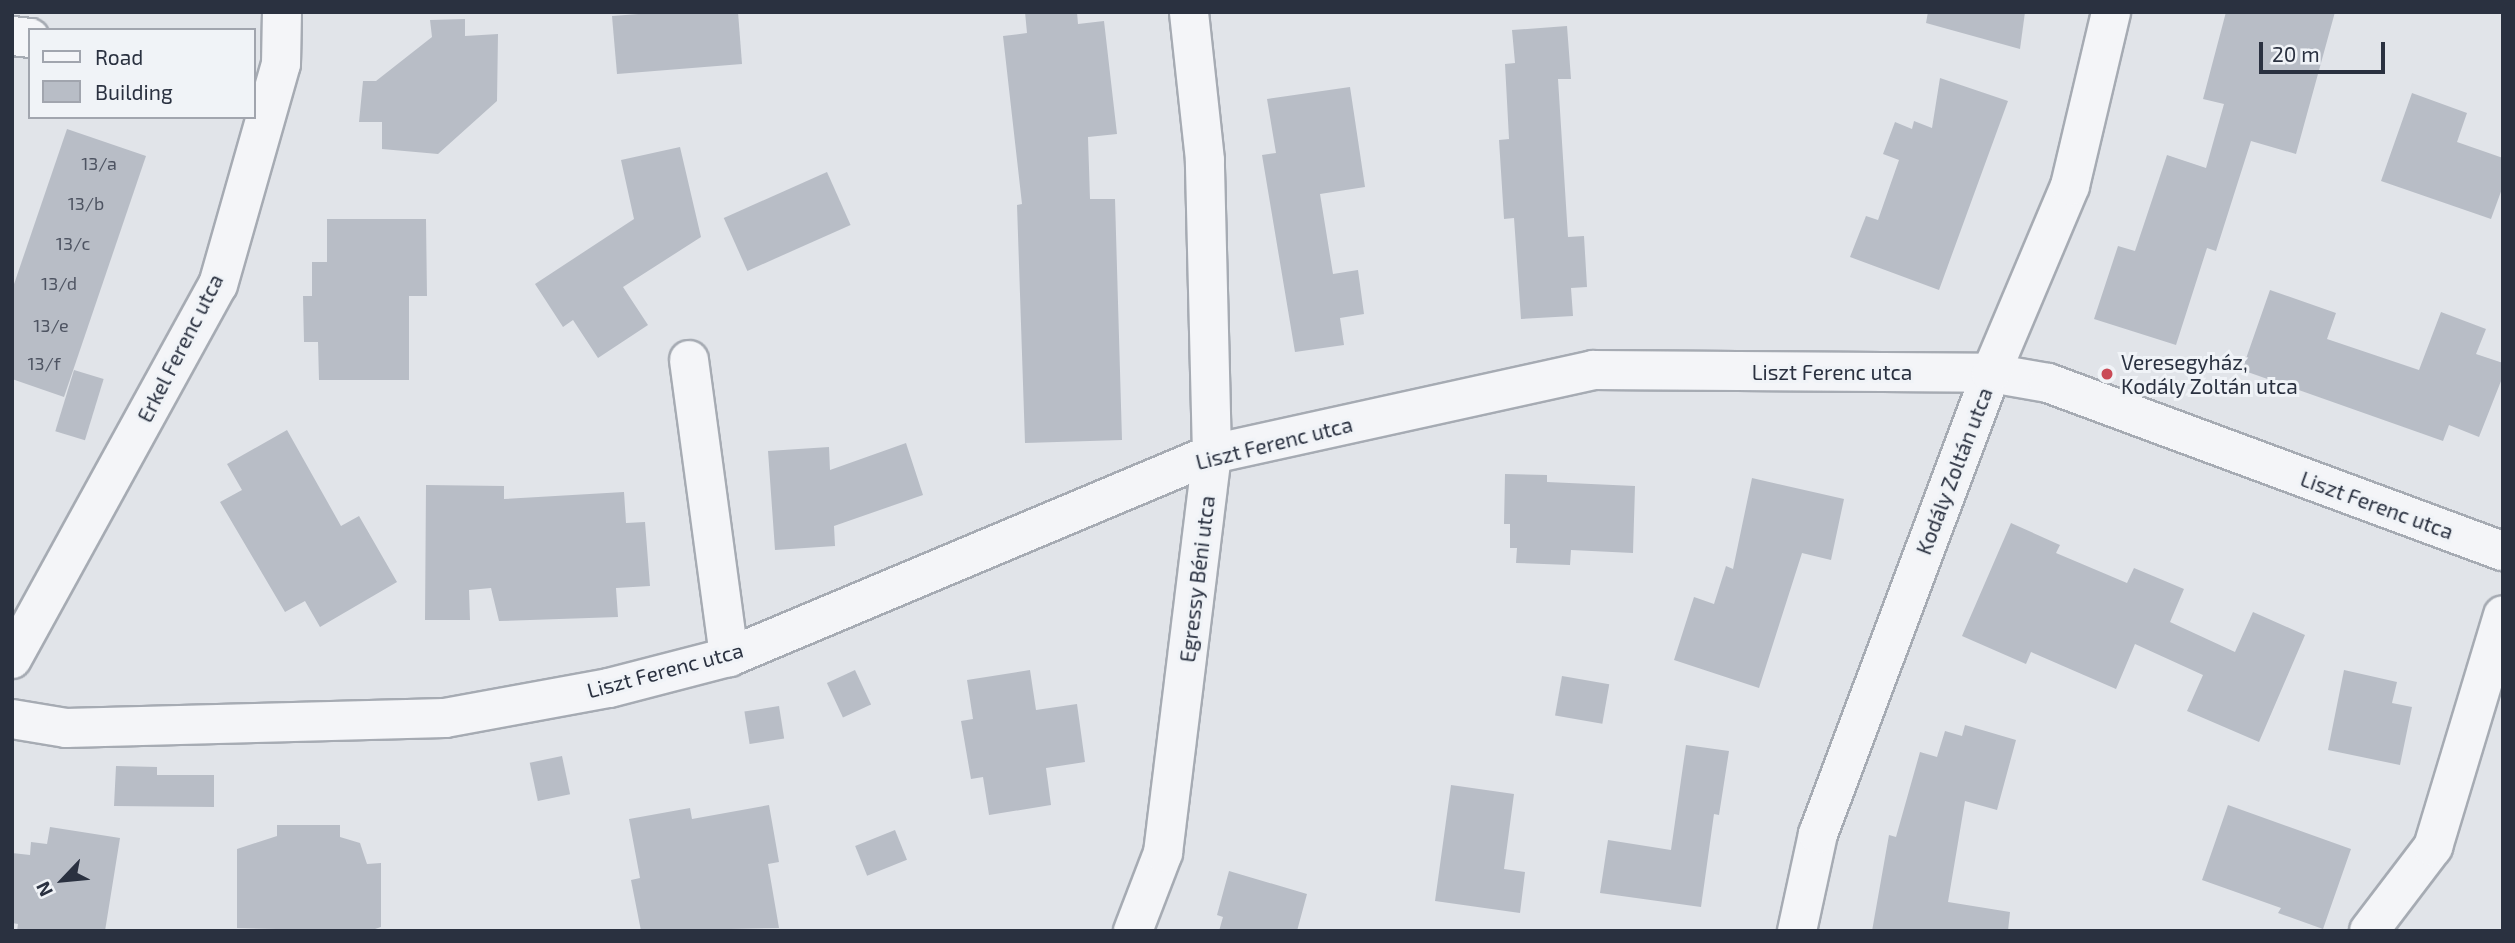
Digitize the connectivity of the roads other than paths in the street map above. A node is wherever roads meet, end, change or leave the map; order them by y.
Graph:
1 (282, 12) edge
2 (1189, 12) edge
3 (2111, 12) edge
4 (267, 62) edge
5 (256, 112) edge
6 (254, 119) edge
7 (689, 360) dead end
8 (1991, 373) junction
9 (1212, 454) junction
10 (2503, 551) edge
11 (2503, 615) edge
12 (729, 657) junction
13 (12, 659) edge
14 (12, 719) edge
15 (1133, 931) edge
16 (1797, 931) edge
17 (2369, 931) edge

1 - 4 street, Erkel Ferenc utca
2 - 9 street, Egressy Béni utca
3 - 8 street, Kodály Zoltán utca
4 - 5 street, Erkel Ferenc utca
6 - 13 street, Erkel Ferenc utca
7 - 12 street
8 - 9 street, Liszt Ferenc utca
8 - 10 street, Liszt Ferenc utca
8 - 16 street, Kodály Zoltán utca
9 - 12 street, Liszt Ferenc utca
9 - 15 street, Egressy Béni utca
11 - 17 street
12 - 14 street, Liszt Ferenc utca

